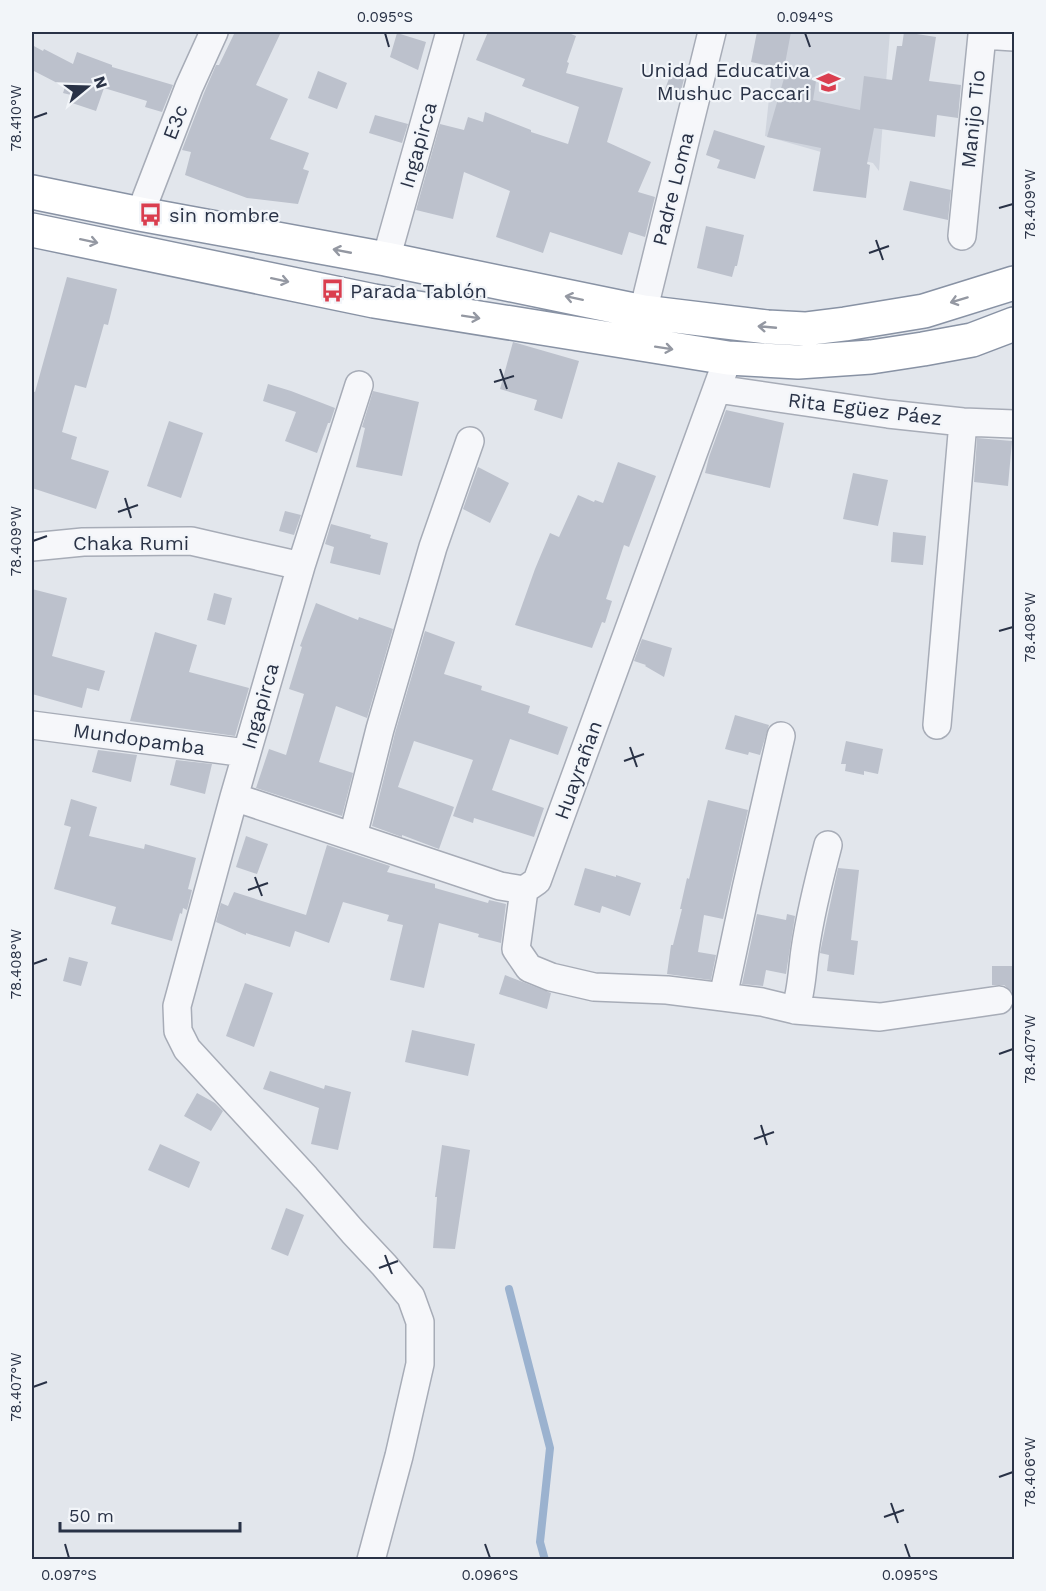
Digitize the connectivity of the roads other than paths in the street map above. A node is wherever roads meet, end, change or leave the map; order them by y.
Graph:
1 (214, 32) edge
2 (450, 32) edge
3 (712, 32) edge
4 (982, 33) edge
5 (1014, 37) edge
6 (32, 192) edge
7 (140, 214) junction
8 (32, 230) edge
9 (962, 236) dead end
10 (386, 259) junction
11 (1014, 283) edge
12 (643, 312) junction
13 (1014, 324) edge
14 (728, 358) junction
15 (359, 385) dead end
16 (717, 389) junction
17 (963, 422) junction
18 (1014, 424) edge
19 (470, 441) dead end
20 (32, 547) edge
21 (301, 567) junction
22 (32, 724) edge
23 (937, 725) dead end
24 (781, 736) dead end
25 (246, 753) junction
26 (234, 797) junction
27 (353, 836) junction
28 (828, 845) dead end
29 (524, 890) junction
30 (723, 996) junction
31 (999, 1000) dead end
32 (795, 1010) junction
33 (371, 1560) edge

1 - 7 street, E3c
2 - 10 street, Ingapirca
3 - 12 street, Padre Loma
4 - 5 street, Manijo Tio
4 - 9 street, Manijo Tio
6 - 7 highway
10 -> 7 highway
8 -> 14 highway
12 -> 10 highway
11 -> 12 highway
13 - 14 highway
14 - 16 street, Huayrañan
15 - 21 street, Ingapirca
16 - 17 street, Rita Egüez Páez
16 - 29 street, Huayrañan
17 - 18 street, Rita Egüez Páez
17 - 23 street
19 - 27 street
20 - 21 street, Chaka Rumi
21 - 25 street, Ingapirca
22 - 25 street, Mundopamba
24 - 30 street
25 - 26 street, Ingapirca
26 - 27 street
26 - 33 street, Ingapirca
27 - 29 street
28 - 32 street
29 - 30 street
30 - 32 street
31 - 32 street

